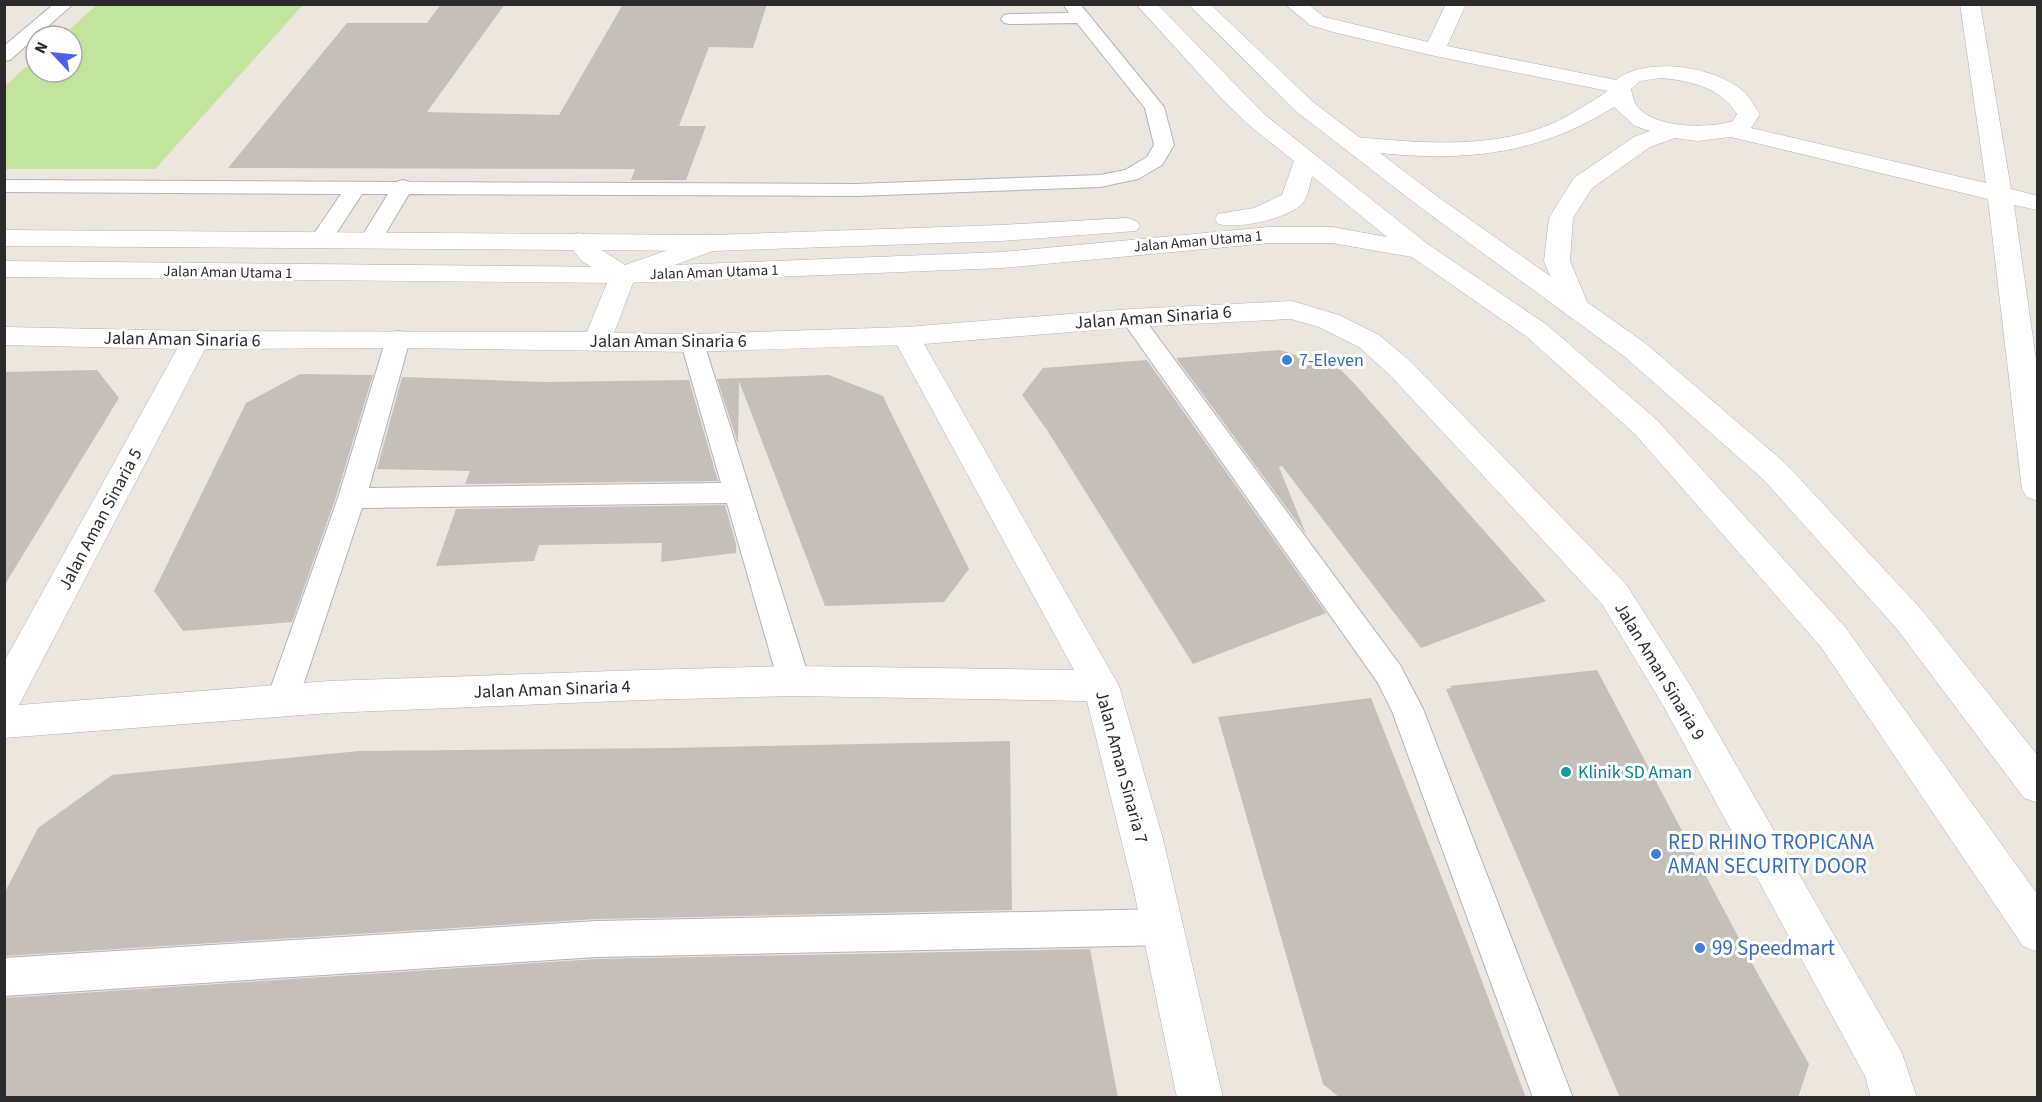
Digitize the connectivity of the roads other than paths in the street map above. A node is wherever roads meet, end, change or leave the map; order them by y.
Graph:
1 (65, 4) edge
2 (1146, 4) edge
3 (1198, 4) edge
4 (1295, 4) edge
5 (1456, 4) edge
6 (1971, 4) edge
7 (1077, 11) edge
8 (1010, 19) dead end
9 (1435, 50) junction
10 (4, 56) edge
11 (1619, 91) junction
12 (1672, 131) junction
13 (1734, 131) junction
14 (1355, 144) junction
15 (1306, 160) junction
16 (4, 186) edge
17 (357, 186) junction
18 (403, 186) junction
19 (2000, 194) junction
20 (2037, 203) edge
21 (4, 238) edge
22 (320, 241) junction
23 (370, 241) junction
24 (579, 242) junction
25 (712, 243) junction
26 (1420, 251) junction
27 (4, 269) edge
28 (623, 275) junction
29 (1576, 309) junction
30 (1132, 318) junction
31 (1329, 321) joint
32 (906, 336) junction
33 (6, 338) edge
34 (398, 339) junction
35 (196, 340) junction
36 (597, 341) junction
37 (693, 343) junction
38 (2037, 489) edge
39 (737, 493) junction
40 (352, 498) junction
41 (794, 681) junction
42 (1101, 686) junction
43 (4, 697) edge
44 (282, 701) junction
45 (4, 722) edge
46 (2037, 786) edge
47 (1164, 927) junction
48 (2037, 931) edge
49 (4, 977) edge
50 (1200, 1098) edge
51 (1553, 1098) edge
52 (1894, 1098) edge

1 - 10 lane
2 - 15 street
3 - 14 street
4 - 9 street
5 - 9 street
6 - 19 street
7 - 8 lane
7 - 18 lane
9 - 11 street
11 - 12 street
11 - 13 street
11 - 14 street
12 - 13 street
12 - 29 street
13 - 19 street
14 - 29 street
15 - 25 street, Jalan Aman Utama 1
15 - 26 street
16 - 17 lane
17 - 18 lane
17 - 22 lane
18 - 23 lane
19 - 20 street
19 - 38 street
21 - 22 street, Jalan Aman Utama 1
22 - 23 street, Jalan Aman Utama 1
23 - 24 street, Jalan Aman Utama 1
24 - 25 street, Jalan Aman Utama 1
24 - 28 street
25 - 28 street
26 - 28 street, Jalan Aman Utama 1
26 - 48 street
27 - 28 street, Jalan Aman Utama 1
28 - 36 street
29 - 46 street
30 - 31 street, Jalan Aman Sinaria 6
30 - 32 street, Jalan Aman Sinaria 6
30 - 51 lane
31 - 52 street, Jalan Aman Sinaria 9
32 - 37 street, Jalan Aman Sinaria 6
32 - 42 street, Jalan Aman Sinaria 7
33 - 35 street, Jalan Aman Sinaria 6
34 - 35 street, Jalan Aman Sinaria 6
34 - 36 street, Jalan Aman Sinaria 6
34 - 40 lane
35 - 43 street, Jalan Aman Sinaria 5
36 - 37 street, Jalan Aman Sinaria 6
37 - 39 lane
39 - 40 lane
39 - 41 lane
40 - 44 lane
41 - 42 street, Jalan Aman Sinaria 4
41 - 44 street, Jalan Aman Sinaria 4
42 - 47 street, Jalan Aman Sinaria 7
44 - 45 street, Jalan Aman Sinaria 4
47 - 49 lane
47 - 50 street, Jalan Aman Sinaria 7

